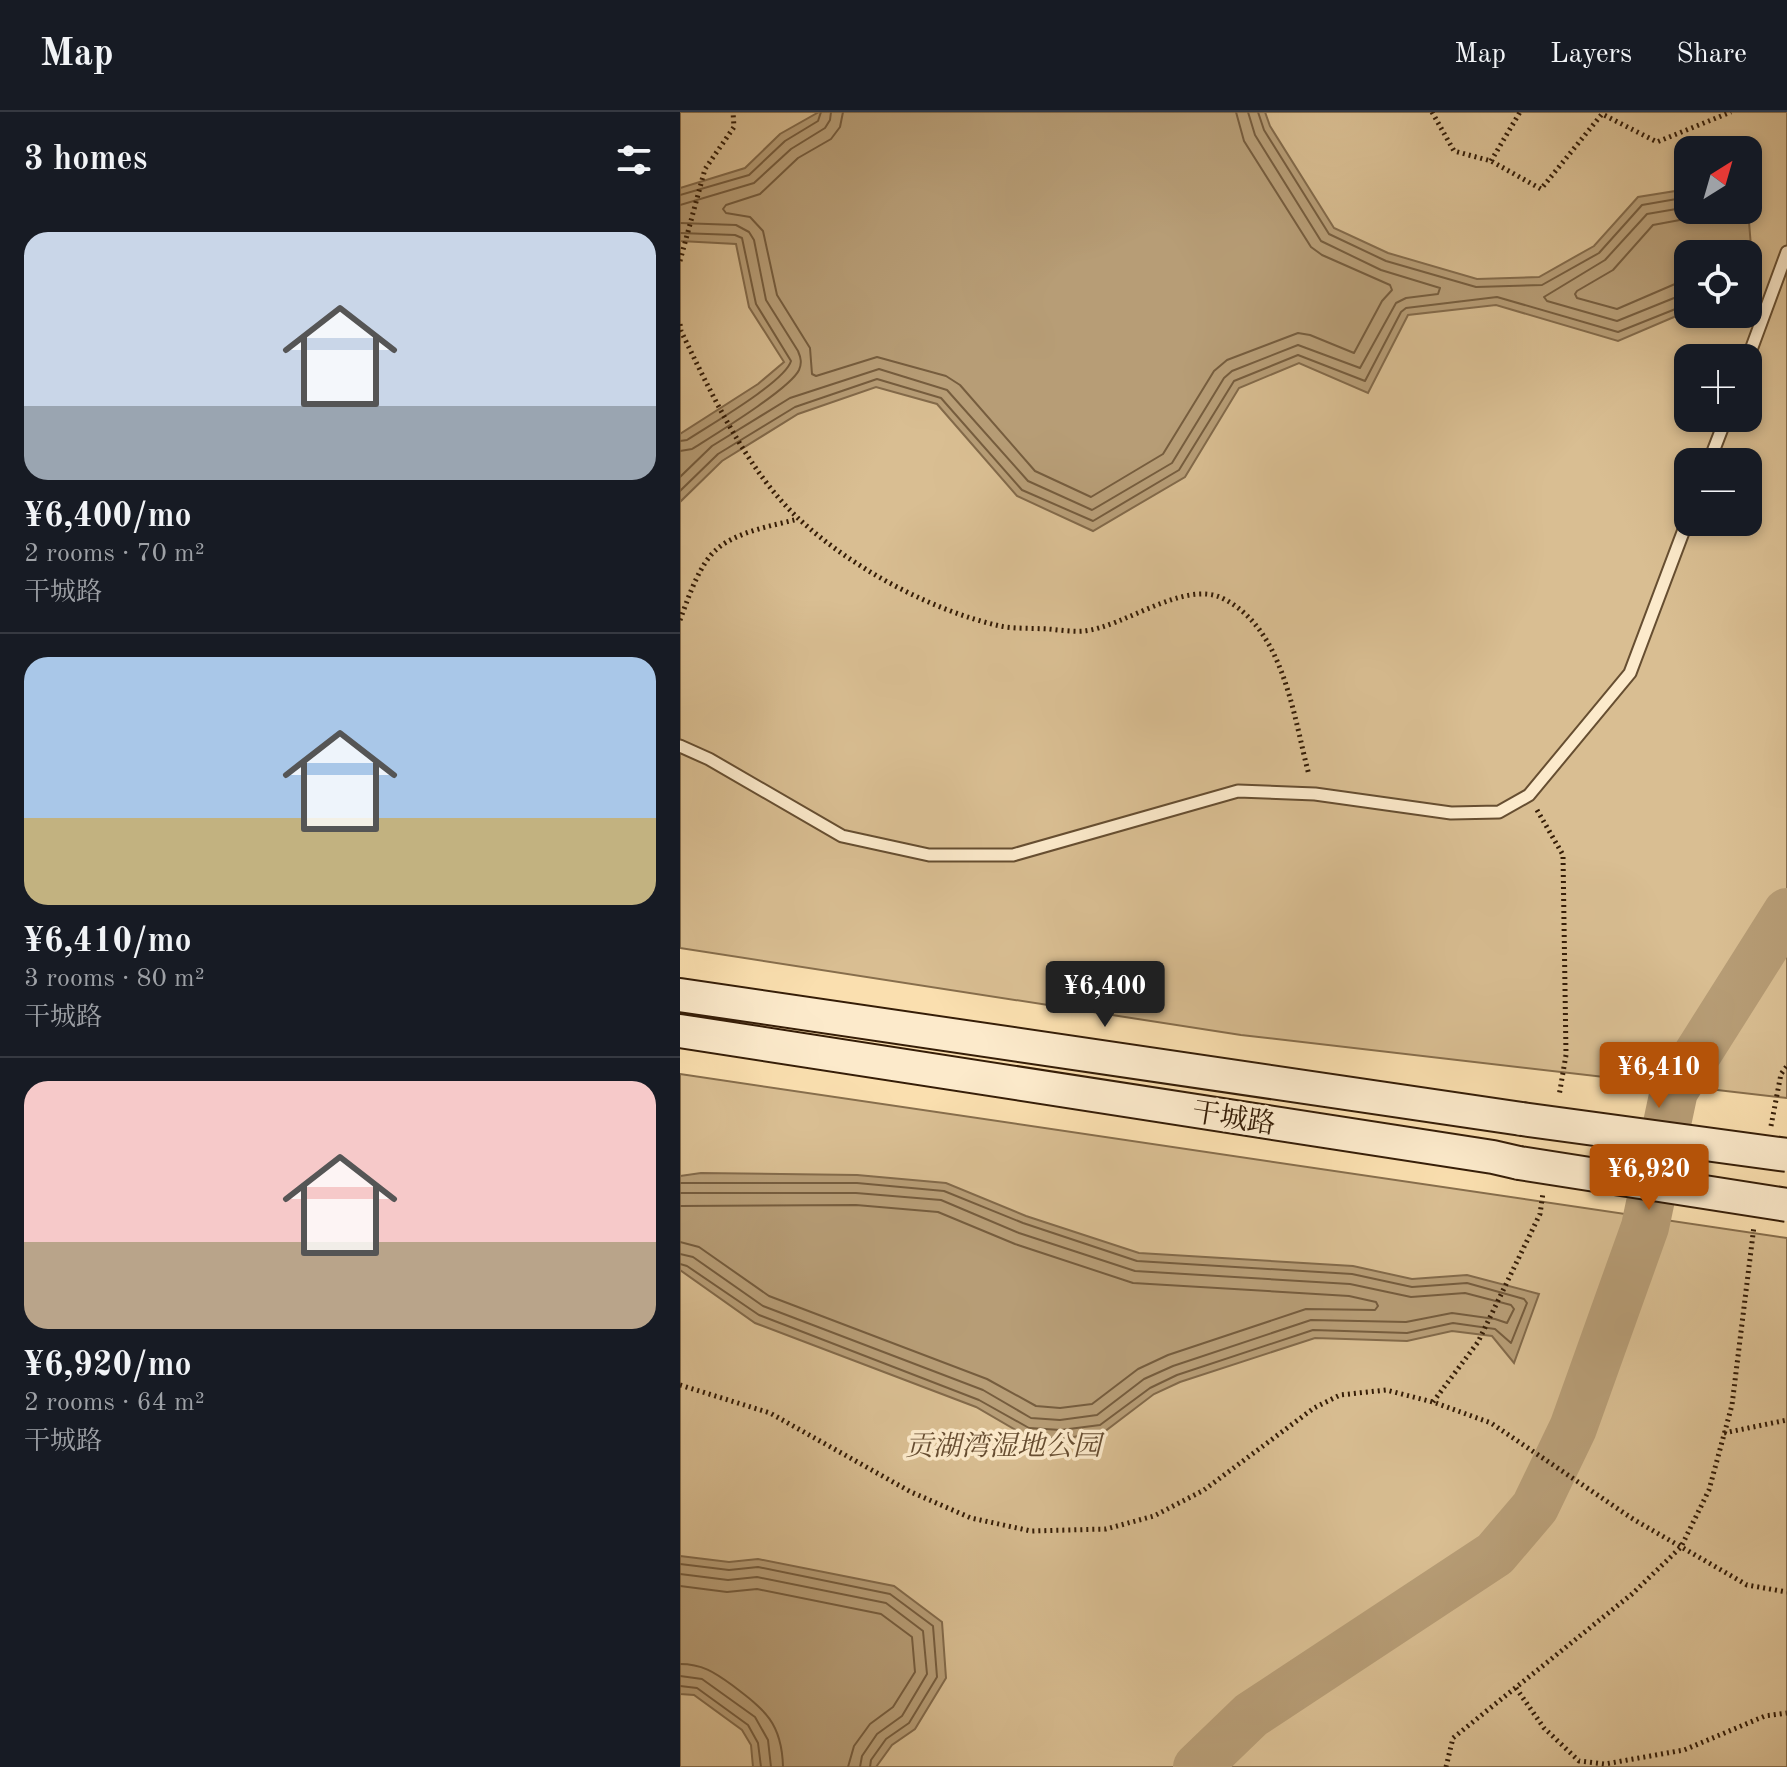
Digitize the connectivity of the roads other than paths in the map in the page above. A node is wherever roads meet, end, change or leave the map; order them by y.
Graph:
1 (1787, 252) edge
2 (1753, 344) edge
3 (1682, 536) edge
4 (680, 746) edge
5 (680, 995) edge
6 (680, 1031) edge
7 (1787, 1155) edge
8 (1787, 1205) edge

1 - 2 lane
3 - 4 lane
5 - 7 street, 干城路, bridge
6 - 8 street, 干城路, bridge

